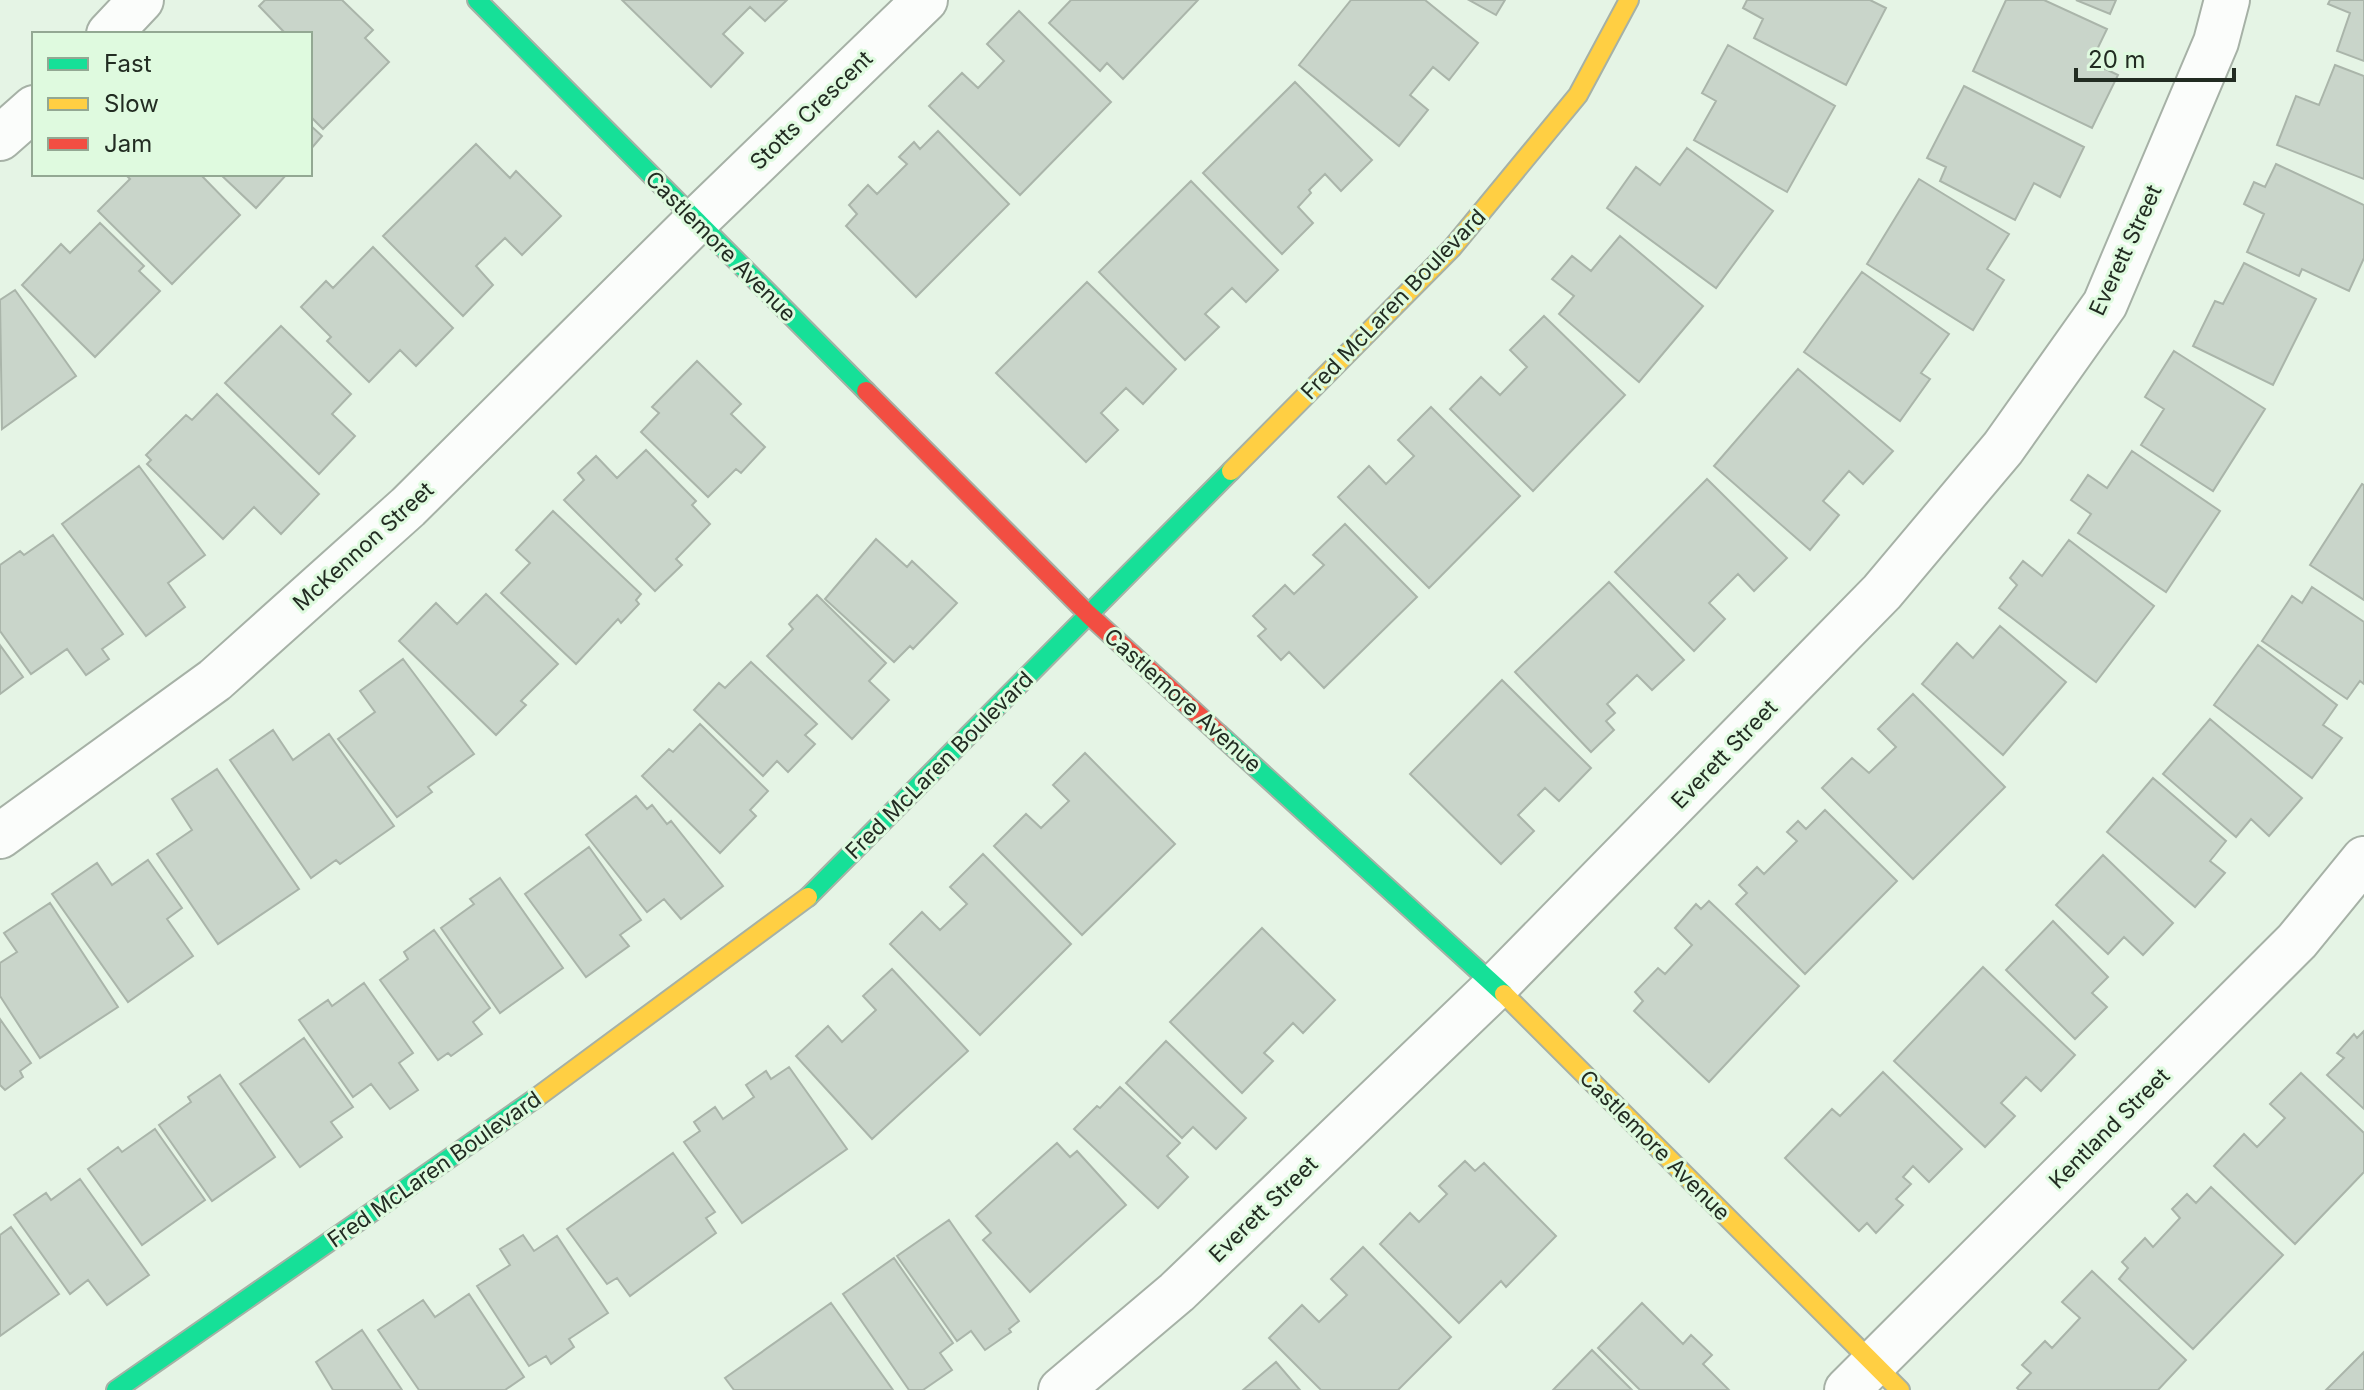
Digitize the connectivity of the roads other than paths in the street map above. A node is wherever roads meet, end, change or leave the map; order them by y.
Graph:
1 (141, 0) edge
2 (477, 0) edge
3 (925, 0) edge
4 (1629, 0) edge
5 (2227, 0) edge
6 (111, 32) edge
7 (32, 110) edge
8 (0, 138) edge
9 (696, 221) junction
10 (1088, 614) junction
11 (0, 836) edge
12 (2364, 859) edge
13 (1496, 986) junction
14 (1874, 1381) edge
15 (116, 1390) edge
16 (1061, 1390) edge

1 - 6 street
2 - 9 street, Castlemore Avenue
3 - 9 street, Stotts Crescent
4 - 10 street, Fred McLaren Boulevard
5 - 13 street, Everett Street
7 - 8 street
9 - 10 street, Castlemore Avenue
9 - 11 street, McKennon Street
10 - 13 street, Castlemore Avenue
10 - 15 street, Fred McLaren Boulevard
12 - 14 street, Kentland Street
13 - 14 street, Castlemore Avenue
13 - 16 street, Everett Street

